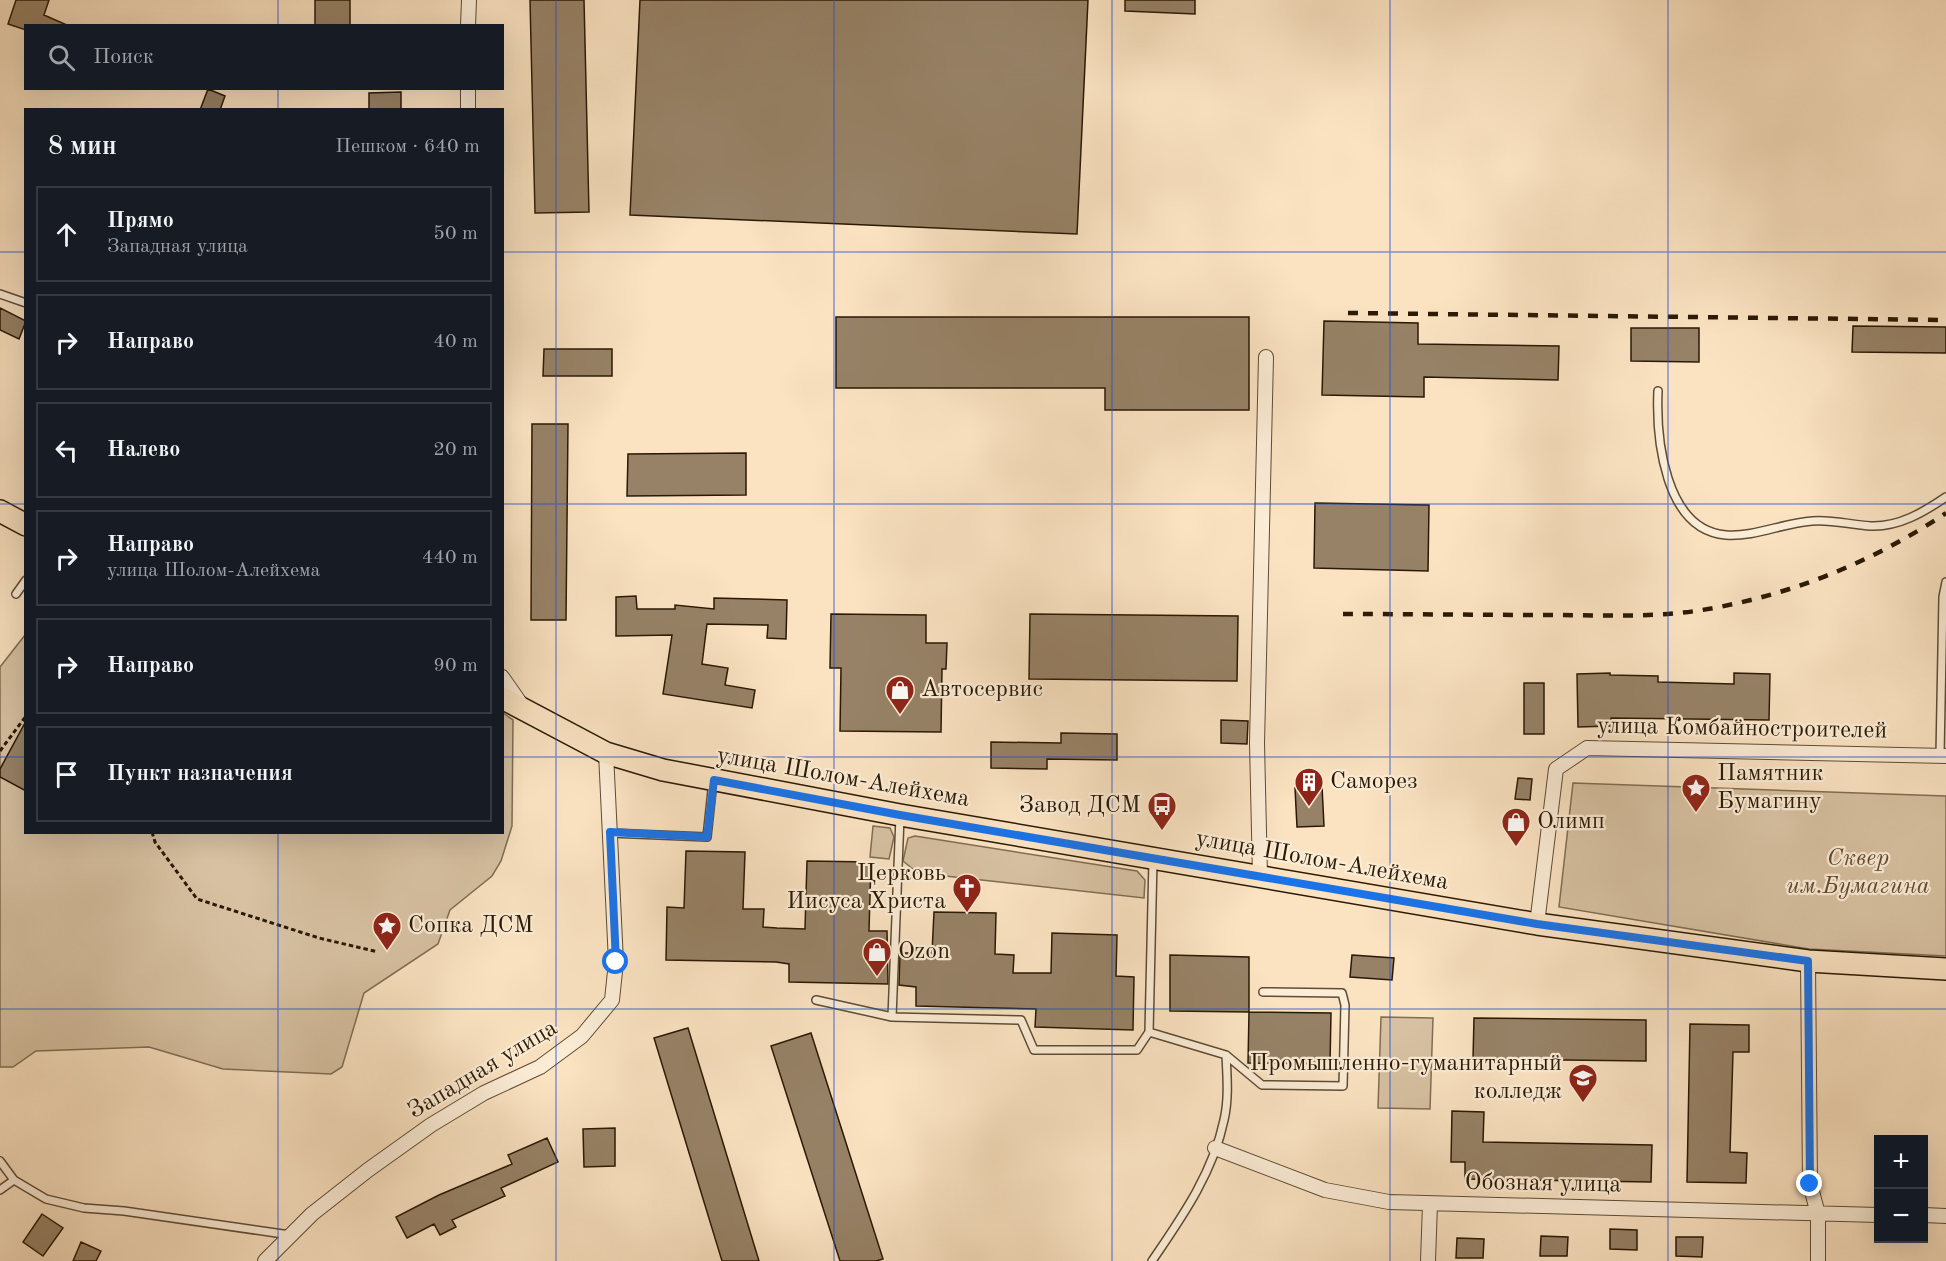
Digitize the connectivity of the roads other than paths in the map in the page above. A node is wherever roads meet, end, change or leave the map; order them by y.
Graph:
1 (469, 0) edge
2 (468, 24) edge
3 (468, 90) edge
4 (468, 108) edge
5 (0, 294) edge
6 (24, 302) edge
7 (1266, 357) dead end
8 (1658, 391) dead end
9 (1946, 496) edge
10 (0, 511) edge
11 (24, 524) edge
12 (1946, 582) edge
13 (24, 583) edge
14 (16, 594) dead end
15 (504, 680) edge
16 (504, 699) edge
17 (526, 711) junction
18 (606, 753) junction
19 (1943, 755) edge
20 (714, 780) junction
21 (900, 815) junction
22 (610, 832) junction
23 (1153, 858) junction
24 (1260, 876) junction
25 (1537, 924) junction
26 (1808, 961) junction
27 (1946, 969) edge
28 (1263, 992) dead end
29 (816, 1000) dead end
30 (892, 1017) junction
31 (1149, 1032) junction
32 (1226, 1055) junction
33 (1215, 1148) junction
34 (0, 1161) edge
35 (14, 1180) junction
36 (0, 1190) edge
37 (1430, 1204) junction
38 (1818, 1214) junction
39 (1874, 1215) edge
40 (1928, 1215) edge
41 (1946, 1216) edge
42 (290, 1235) junction
43 (265, 1261) edge
44 (1152, 1261) edge
45 (1428, 1261) edge
46 (1818, 1261) edge

1 - 2 street
3 - 4 street
5 - 6 lane
7 - 24 street
8 - 9 lane
10 - 11 main road
12 - 19 lane
13 - 14 lane
15 - 17 street
16 - 17 main road, улица Шолом-Алейхема
17 - 18 main road, улица Шолом-Алейхема
18 - 20 main road, улица Шолом-Алейхема
18 - 22 street, Западная улица
19 - 25 street, улица Комбайностроителей
20 - 21 main road, улица Шолом-Алейхема
20 - 22 lane
21 - 23 main road, улица Шолом-Алейхема
21 - 30 lane
22 - 42 street, Западная улица
23 - 24 main road, улица Шолом-Алейхема
23 - 31 lane
24 - 25 main road, улица Шолом-Алейхема
25 - 26 main road, улица Шолом-Алейхема
26 - 27 main road, улица Шолом-Алейхема
26 - 38 street
28 - 32 lane
29 - 30 lane
30 - 31 lane
31 - 32 lane
32 - 33 lane
33 - 37 street, Обозная улица
33 - 44 lane
34 - 35 lane
35 - 36 lane
35 - 42 lane
37 - 38 street, Обозная улица
37 - 45 street
38 - 39 street, Обозная улица
38 - 46 street
40 - 41 street
42 - 43 street, Западная улица

